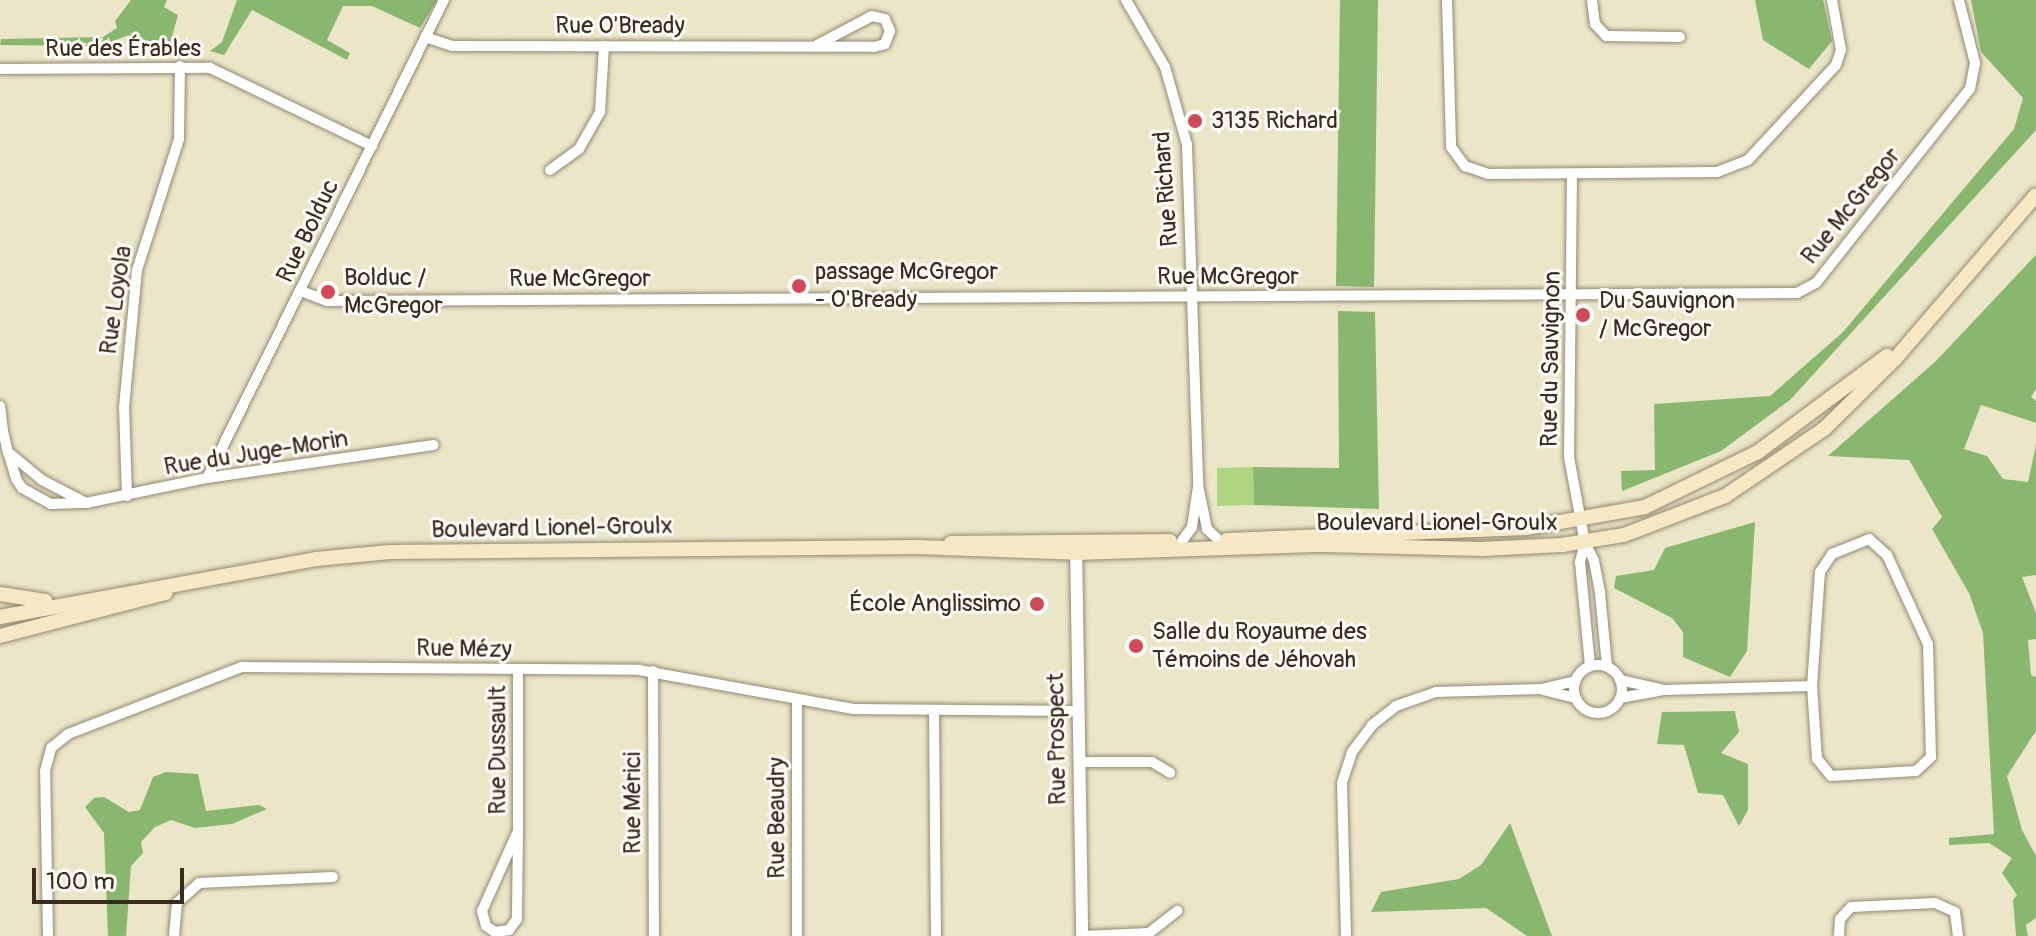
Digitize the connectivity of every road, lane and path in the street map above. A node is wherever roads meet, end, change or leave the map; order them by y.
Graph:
1 (444, 0) edge
2 (1126, 0) edge
3 (1447, 0) edge
4 (1592, 0) edge
5 (1832, 0) edge
6 (1959, 0) edge
7 (425, 37) junction
8 (1680, 37) dead end
9 (817, 45) junction
10 (604, 46) junction
11 (180, 66) junction
12 (0, 69) edge
13 (372, 146) junction
14 (550, 170) dead end
15 (1572, 174) junction
16 (2036, 195) edge
17 (301, 291) junction
18 (1193, 297) junction
19 (1573, 297) junction
20 (1928, 318) junction
21 (0, 406) edge
22 (434, 445) dead end
23 (8, 452) junction
24 (207, 478) junction
25 (1198, 485) junction
26 (127, 496) junction
27 (86, 503) junction
28 (1580, 522) junction
29 (1219, 540) junction
30 (1182, 541) junction
31 (1585, 543) junction
32 (1076, 547) junction
33 (191, 584) junction
34 (0, 594) edge
35 (61, 603) junction
36 (0, 617) edge
37 (43, 627) junction
38 (0, 636) edge
39 (0, 644) edge
40 (1590, 666) junction
41 (1607, 666) junction
42 (518, 670) junction
43 (653, 671) junction
44 (1620, 680) junction
45 (1575, 681) junction
46 (1812, 686) junction
47 (1541, 689) junction
48 (1663, 690) junction
49 (1576, 698) junction
50 (1620, 698) junction
51 (797, 701) junction
52 (1078, 711) junction
53 (934, 713) junction
54 (1080, 762) junction
55 (1170, 773) dead end
56 (518, 831) junction
57 (333, 877) dead end
58 (1177, 911) dead end
59 (48, 936) edge
60 (174, 936) edge
61 (654, 936) edge
62 (797, 936) edge
63 (936, 936) edge
64 (1082, 936) edge
65 (1346, 936) edge
66 (1839, 936) edge
67 (1958, 936) edge

1 - 7 street, Rue Bolduc
2 - 18 street, Rue Richard
3 - 15 street
4 - 8 street
5 - 15 street
6 - 19 street, Rue McGregor
7 - 10 street, Rue O'Bready
7 - 13 street, Rue Bolduc
9 - 9 street, Rue O'Bready
9 - 10 street, Rue O'Bready
10 - 14 street
11 - 12 street, Rue des Érables
11 - 13 street, Rue des Érables
11 - 26 street, Rue Loyola
13 - 17 street, Rue Bolduc
15 - 19 street, Rue du Sauvignon
16 - 20 main road, Boulevard Lionel-Groulx
17 - 18 street, Rue McGregor
17 - 24 street, Rue Bolduc
18 - 19 street, Rue McGregor
18 - 25 street, Rue Richard
19 - 28 street, Rue du Sauvignon
20 - 28 main road, Boulevard Lionel-Groulx
20 - 31 main road, Boulevard Lionel-Groulx
21 - 23 street, Rue du Juge-Morin
22 - 24 street, Rue du Juge-Morin
23 - 27 street
23 - 27 street, Rue du Juge-Morin
24 - 26 street, Rue du Juge-Morin
25 - 29 street, Rue Richard
25 - 30 street, Rue Richard
26 - 27 street, Rue du Juge-Morin
28 - 29 main road, Boulevard Lionel-Groulx
28 - 31 street, Rue du Sauvignon
29 - 30 main road, Boulevard Lionel-Groulx
30 - 32 main road, Boulevard Lionel-Groulx
31 - 32 main road, Boulevard Lionel-Groulx
31 - 40 street
31 - 41 street
32 - 33 main road, Boulevard Lionel-Groulx
32 - 52 street, Rue Prospect
33 - 35 main road, Boulevard Lionel-Groulx
33 - 37 main road, Boulevard Lionel-Groulx
34 - 35 main road
35 - 36 main road, Boulevard Lionel-Groulx
37 - 38 main road, Boulevard Lionel-Groulx
37 - 39 main road
40 - 41 street
40 - 45 street
41 - 44 street
42 - 43 street, Rue Mézy
42 - 56 street, Rue Dussault
42 - 59 street, Rue Mézy
43 - 51 street, Rue Mézy
43 - 61 street, Rue Mérici
44 - 48 street
44 - 50 street
45 - 47 street
45 - 49 street
46 - 46 street
46 - 48 street
47 - 49 street
47 - 65 street
48 - 50 street
49 - 50 street
51 - 53 street, Rue Mézy
51 - 62 street, Rue Beaudry
52 - 53 street, Rue Mézy
52 - 54 street, Rue Prospect
53 - 63 street
54 - 55 street
54 - 64 street, Rue Prospect
56 - 56 street, Rue Dussault
57 - 60 street
58 - 64 street
66 - 67 street

